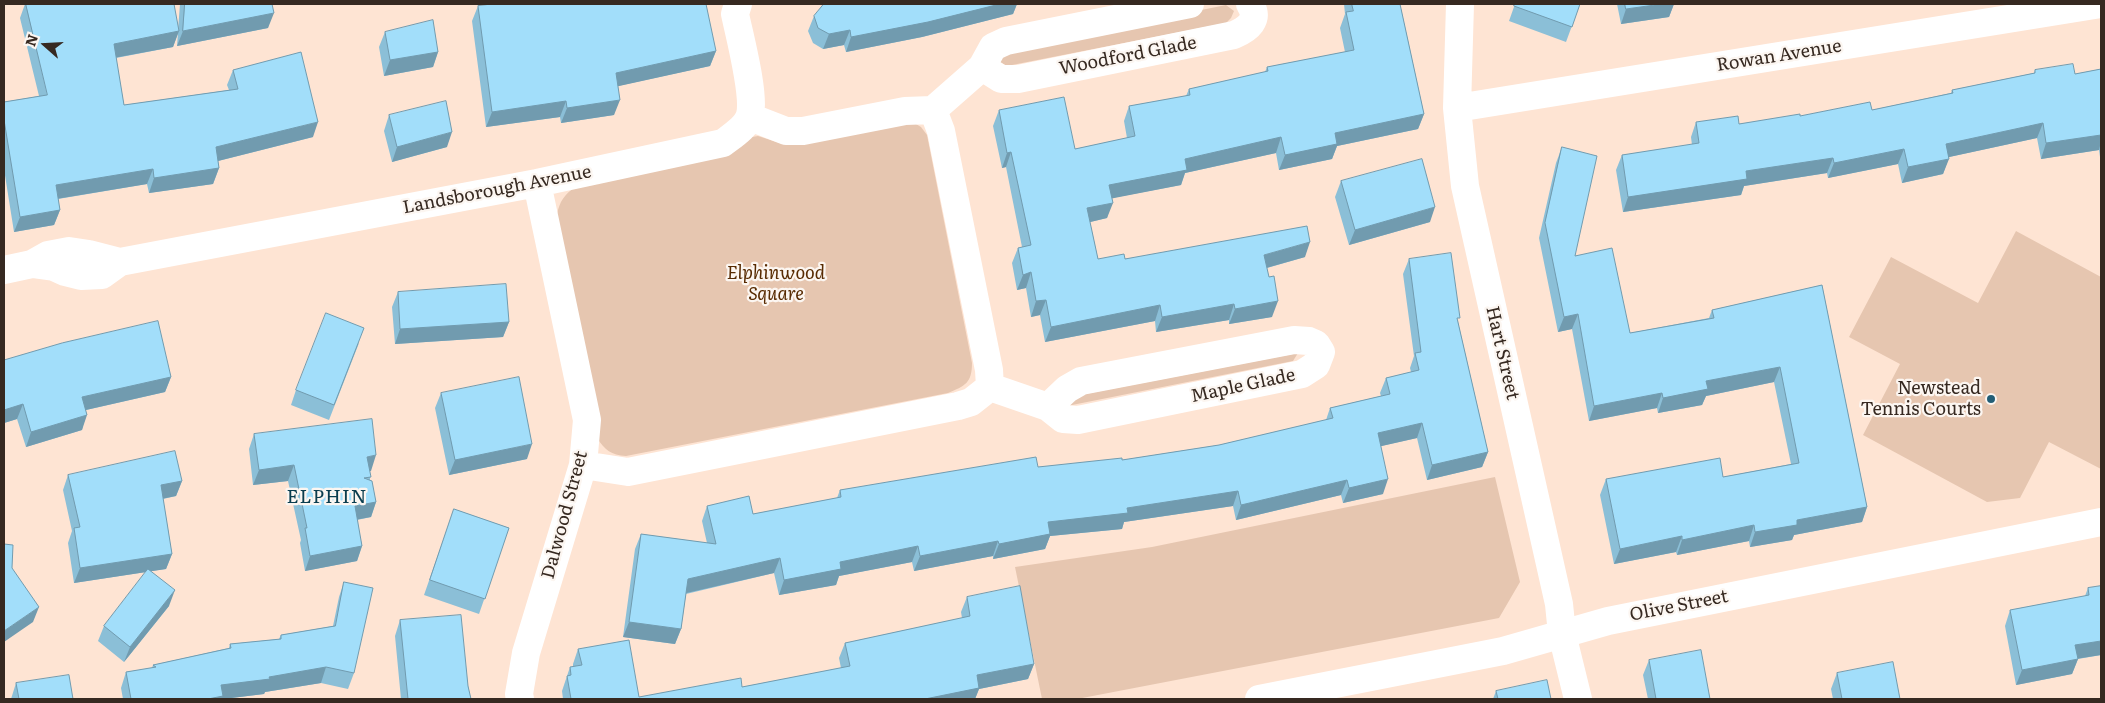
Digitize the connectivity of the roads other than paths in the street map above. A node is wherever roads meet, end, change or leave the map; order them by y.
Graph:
1 (738, 4) edge
2 (1190, 4) edge
3 (1250, 4) edge
4 (1460, 4) edge
5 (2101, 4) edge
6 (2071, 6) edge
7 (982, 67) junction
8 (1457, 108) junction
9 (933, 110) junction
10 (750, 117) junction
11 (537, 183) junction
12 (4, 270) edge
13 (990, 387) junction
14 (1048, 407) junction
15 (583, 465) junction
16 (2101, 522) edge
17 (1562, 634) junction
18 (520, 699) edge
19 (1259, 699) edge
20 (1578, 699) edge

1 - 10 street
2 - 7 street
3 - 7 street, Woodford Glade
4 - 8 street, Hart Street
5 - 6 street, Rowan Avenue
6 - 8 street, Rowan Avenue
7 - 9 street
8 - 17 street, Hart Street
9 - 10 street
9 - 13 street
10 - 11 street, Landsborough Avenue
11 - 12 street, Landsborough Avenue
11 - 15 street, Dalwood Street
13 - 14 street, Maple Glade
13 - 15 street
14 - 14 street, Maple Glade
15 - 18 street, Dalwood Street
16 - 17 street, Olive Street
17 - 19 street, Olive Street
17 - 20 street, Hart Street

